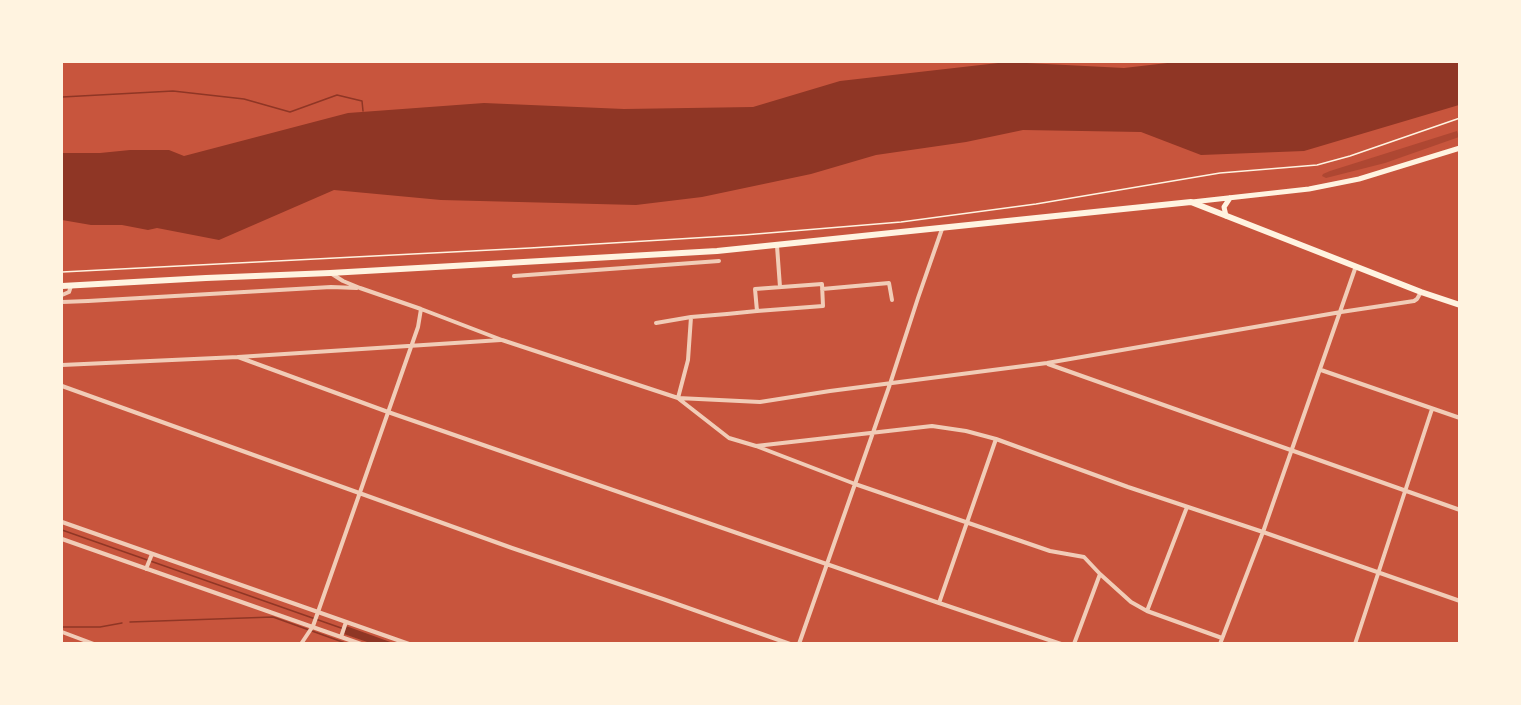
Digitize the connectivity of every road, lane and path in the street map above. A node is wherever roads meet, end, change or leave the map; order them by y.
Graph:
1 (1460, 118) edge
2 (1460, 148) edge
3 (1230, 198) junction
4 (1191, 202) junction
5 (1226, 216) junction
6 (942, 229) junction
7 (777, 246) junction
8 (660, 255) junction
9 (719, 261) dead end
10 (660, 266) junction
11 (1356, 266) junction
12 (62, 272) edge
13 (330, 273) junction
14 (514, 276) dead end
15 (62, 286) edge
16 (71, 286) junction
17 (780, 287) junction
18 (360, 288) junction
19 (822, 289) junction
20 (1422, 292) junction
21 (62, 295) edge
22 (892, 300) dead end
23 (62, 302) edge
24 (1460, 305) edge
25 (422, 309) junction
26 (758, 311) junction
27 (1341, 312) junction
28 (692, 317) junction
29 (656, 323) dead end
30 (502, 340) junction
31 (411, 346) junction
32 (238, 357) junction
33 (1047, 363) junction
34 (62, 365) edge
35 (1321, 370) junction
36 (890, 384) junction
37 (62, 386) edge
38 (678, 398) junction
39 (1432, 409) junction
40 (388, 412) junction
41 (1460, 418) edge
42 (873, 434) junction
43 (996, 439) junction
44 (756, 446) junction
45 (1293, 451) junction
46 (855, 484) junction
47 (1405, 491) junction
48 (360, 492) junction
49 (1187, 507) junction
50 (1460, 510) edge
51 (62, 522) edge
52 (968, 522) junction
53 (1263, 532) junction
54 (62, 539) edge
55 (152, 554) junction
56 (827, 563) junction
57 (146, 569) junction
58 (1378, 572) junction
59 (1100, 574) junction
60 (1460, 600) edge
61 (939, 603) junction
62 (1148, 611) junction
63 (317, 614) junction
64 (346, 624) junction
65 (312, 626) junction
66 (62, 632) edge
67 (341, 635) junction
68 (1222, 638) junction
69 (94, 644) edge
70 (301, 644) edge
71 (361, 644) edge
72 (409, 644) edge
73 (790, 644) edge
74 (799, 644) edge
75 (1061, 644) edge
76 (1074, 644) edge
77 (1220, 644) edge
78 (1355, 644) edge

1 - 12 path
2 - 3 main road
3 - 4 main road
3 - 5 main road
4 - 5 highway
4 - 6 highway
5 - 11 highway
6 - 7 highway
6 - 36 street
7 - 8 highway
7 - 17 street
8 - 10 street
8 - 13 highway
9 - 10 street
10 - 14 street
11 - 20 highway
11 - 27 street
13 - 16 highway
13 - 18 street
15 - 16 highway
16 - 21 street
17 - 19 street
17 - 26 street
18 - 23 street
18 - 25 street
19 - 22 street
19 - 26 street
20 - 24 highway
20 - 27 street
25 - 30 street
25 - 31 street
26 - 28 street
27 - 33 street
27 - 35 street
28 - 29 street
28 - 38 street
30 - 31 street
30 - 38 street
31 - 32 street
31 - 40 street
32 - 34 street
32 - 40 street
33 - 36 street
33 - 45 street
35 - 39 street
35 - 45 street
36 - 38 street
36 - 42 street
37 - 48 street
38 - 44 street
39 - 41 street
39 - 47 street
40 - 48 street
40 - 56 street
42 - 43 street
42 - 44 street
42 - 46 street
43 - 49 street
43 - 52 street
44 - 46 street
45 - 47 street
45 - 53 street
46 - 52 street
46 - 56 street
47 - 50 street
47 - 58 street
48 - 63 street
48 - 73 street
49 - 53 street
49 - 62 street
51 - 55 street
52 - 59 street
52 - 61 street
53 - 58 street
53 - 68 street
54 - 57 street
55 - 57 street
55 - 63 street
56 - 61 street
56 - 74 street
57 - 65 street
58 - 60 street
58 - 78 street
59 - 62 street
59 - 76 street
61 - 75 street
62 - 68 street
63 - 64 street
63 - 65 street
64 - 67 street
64 - 72 street
65 - 67 street
65 - 70 street
66 - 69 street
67 - 71 street
68 - 77 street

